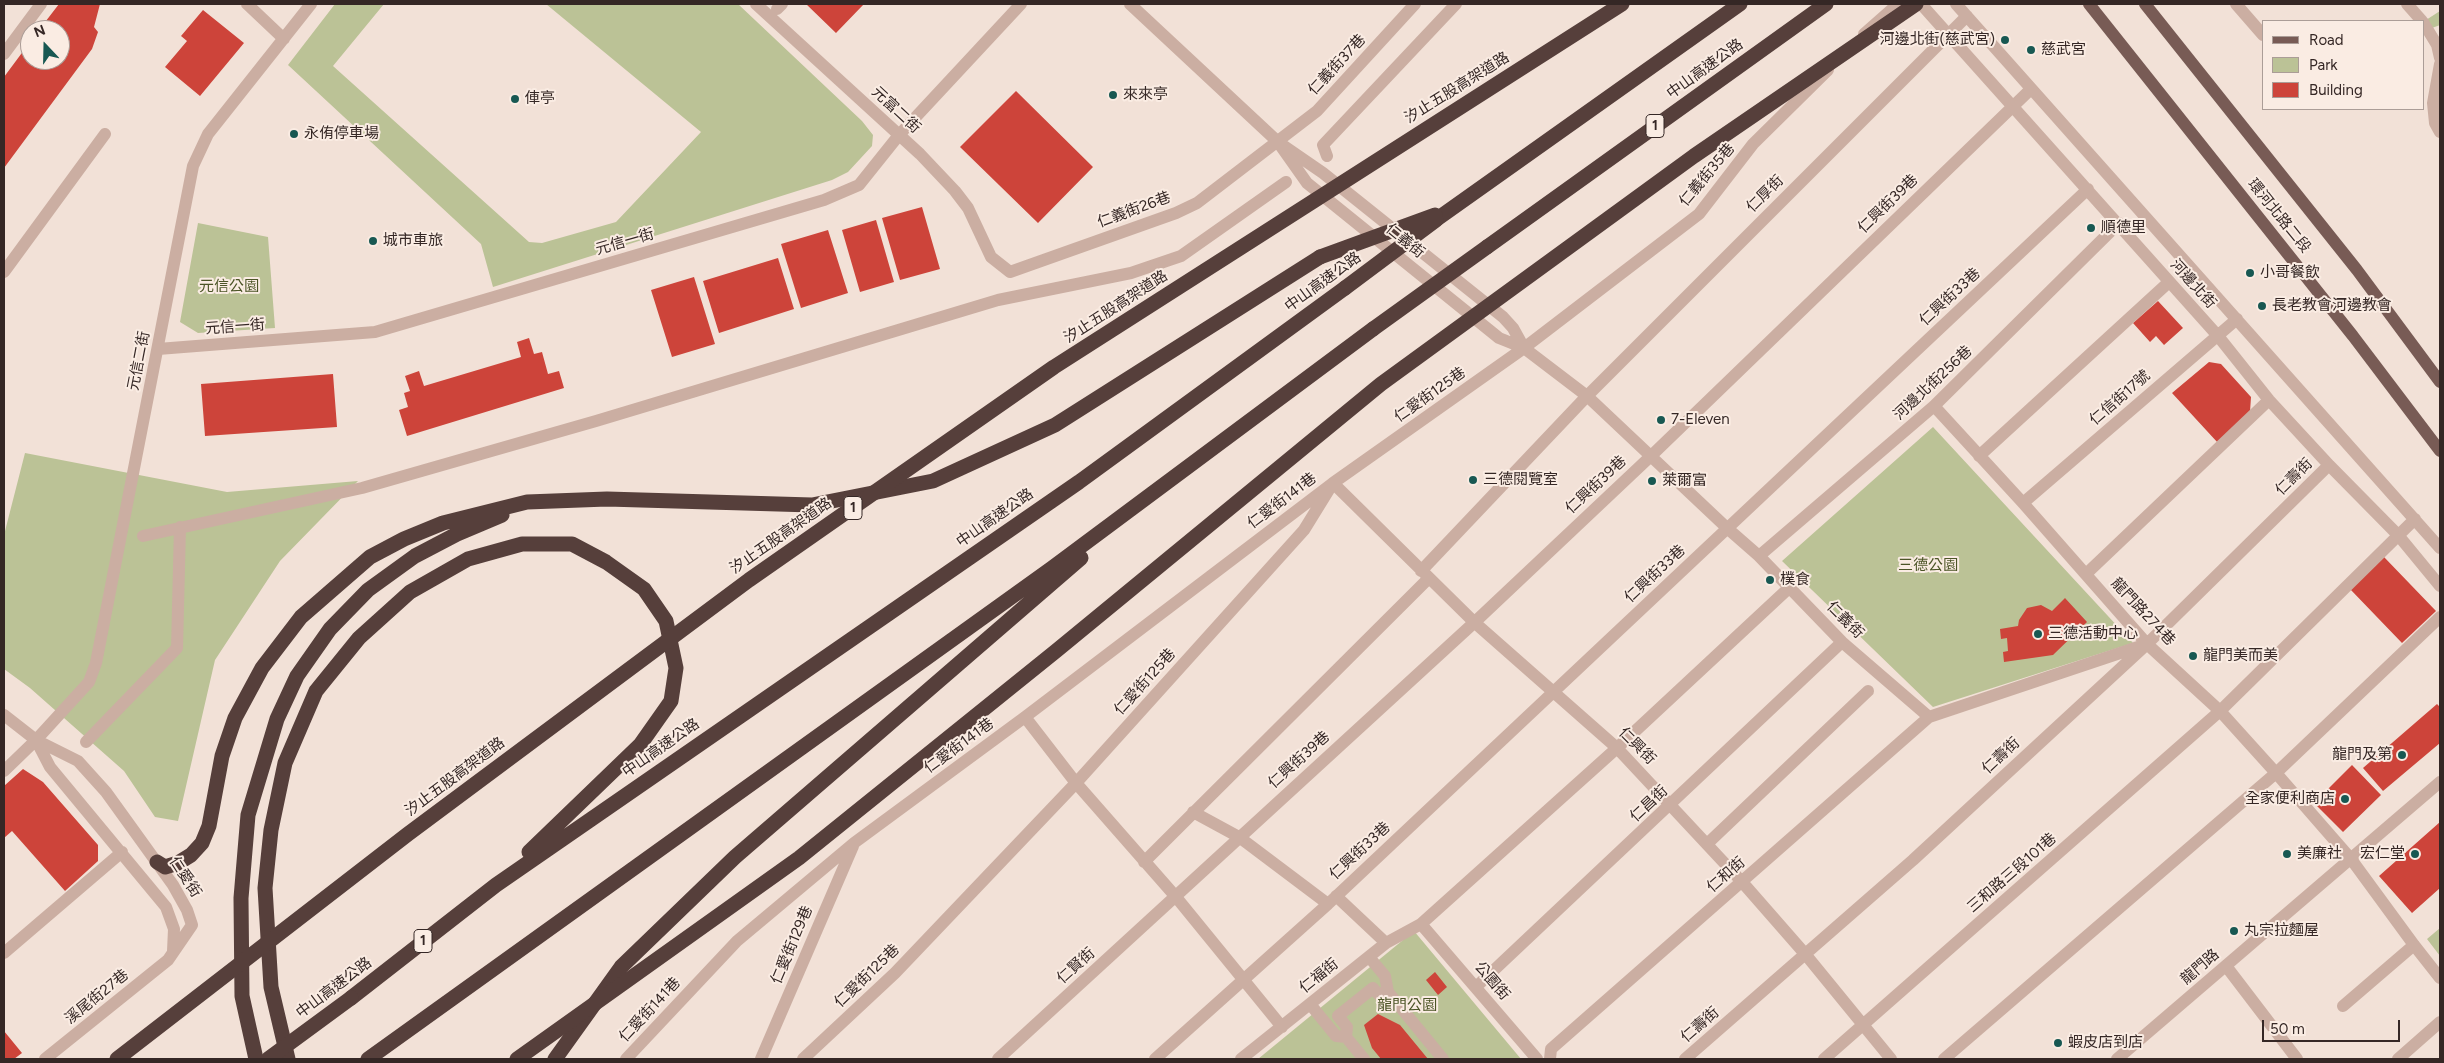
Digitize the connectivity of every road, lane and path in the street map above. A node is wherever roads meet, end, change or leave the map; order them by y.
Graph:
1 (41, 4) edge
2 (247, 4) edge
3 (311, 4) edge
4 (756, 4) edge
5 (1021, 4) edge
6 (1130, 4) edge
7 (1415, 4) edge
8 (1456, 4) edge
9 (1622, 4) edge
10 (1740, 4) edge
11 (1898, 4) edge
12 (1916, 4) edge
13 (1921, 4) edge
14 (1956, 4) edge
15 (2089, 4) edge
16 (2145, 4) edge
17 (2236, 4) edge
18 (2408, 4) edge
19 (1825, 5) edge
20 (1967, 16) junction
21 (2421, 20) edge
22 (2424, 24) edge
23 (1948, 34) junction
24 (2262, 34) edge
25 (284, 39) junction
26 (4, 54) edge
27 (2440, 58) edge
28 (2440, 64) edge
29 (2031, 89) junction
30 (2013, 106) junction
31 (2440, 132) edge
32 (105, 134) dead end
33 (899, 135) junction
34 (1278, 142) junction
35 (1327, 156) dead end
36 (1286, 182) dead end
37 (2088, 189) junction
38 (1439, 216) junction
39 (2119, 223) junction
40 (991, 257) joint
41 (4, 272) edge
42 (2169, 282) junction
43 (2237, 319) junction
44 (2218, 336) junction
45 (1524, 348) junction
46 (158, 349) junction
47 (2440, 382) edge
48 (1587, 396) junction
49 (2269, 400) junction
50 (1934, 406) junction
51 (2440, 451) edge
52 (1652, 455) junction
53 (1979, 456) junction
54 (2329, 465) junction
55 (1187, 467) junction
56 (1333, 483) junction
57 (559, 500) junction
58 (2023, 502) junction
59 (2415, 520) junction
60 (180, 526) junction
61 (1727, 528) junction
62 (2398, 535) junction
63 (143, 536) dead end
64 (2440, 548) edge
65 (1760, 556) junction
66 (2086, 574) junction
67 (1424, 575) junction
68 (2440, 586) edge
69 (1790, 587) junction
70 (2440, 617) edge
71 (1474, 622) junction
72 (1842, 642) junction
73 (2147, 644) junction
74 (1554, 692) junction
75 (1868, 692) dead end
76 (2220, 711) junction
77 (4, 715) edge
78 (1025, 717) junction
79 (1929, 717) junction
80 (36, 740) junction
81 (86, 742) dead end
82 (1618, 748) junction
83 (4, 771) edge
84 (2276, 772) junction
85 (2440, 782) edge
86 (1076, 783) junction
87 (1672, 805) junction
88 (1194, 812) junction
89 (1239, 837) junction
90 (854, 844) junction
91 (1707, 844) junction
92 (122, 852) junction
93 (2351, 859) junction
94 (157, 862) junction
95 (1144, 862) junction
96 (1743, 883) junction
97 (496, 885) junction
98 (1176, 897) junction
99 (1332, 900) junction
100 (1421, 924) junction
101 (1386, 943) junction
102 (2414, 945) junction
103 (4, 952) edge
104 (1806, 955) junction
105 (1369, 957) junction
106 (168, 960) junction
107 (2226, 966) junction
108 (2440, 978) edge
109 (1242, 980) junction
110 (1476, 987) junction
111 (1388, 992) junction
112 (1310, 1004) junction
113 (2343, 1006) dead end
114 (2440, 1022) edge
115 (1864, 1026) junction
116 (1282, 1027) junction
117 (1346, 1037) junction
118 (370, 1058) edge
119 (45, 1059) edge
120 (116, 1059) edge
121 (256, 1059) edge
122 (268, 1059) edge
123 (288, 1059) edge
124 (517, 1059) edge
125 (556, 1059) edge
126 (626, 1059) edge
127 (761, 1059) edge
128 (803, 1059) edge
129 (998, 1059) edge
130 (1155, 1059) edge
131 (1241, 1059) edge
132 (1364, 1059) edge
133 (1442, 1059) edge
134 (1537, 1059) edge
135 (1550, 1059) edge
136 (1686, 1059) edge
137 (1824, 1059) edge
138 (1891, 1059) edge
139 (1944, 1059) edge
140 (2117, 1059) edge
141 (2297, 1059) edge
142 (2398, 1059) edge

1 - 26 street
2 - 25 street
3 - 25 street, 元信二街
4 - 33 street, 元富二街
5 - 33 street, 元信一街
6 - 34 street, 仁義街
7 - 34 street, 仁義街37巷
8 - 35 street
9 - 120 highway, 汐止五股高架道路 / 1, bridge
10 - 38 highway, 中山高速公路 / 1
11 - 45 street, 仁義街35巷
12 - 124 highway, bridge
13 - 23 street, 河邊北街
14 - 20 street, 河邊北街
15 - 51 main road, 環河北路二段
16 - 47 main road, 環河北路二段
17 - 24 street
18 - 21 street
19 - 55 highway, 中山高速公路 / 1, bridge
20 - 23 street, 仁厚街
20 - 29 street, 河邊北街
22 - 27 street
23 - 30 street, 河邊北街
23 - 48 street, 仁厚街
25 - 46 street, 元信二街
28 - 31 street
29 - 30 street, 仁興街39巷
29 - 43 street, 河邊北街
30 - 37 street, 河邊北街
30 - 52 street, 仁興街39巷
32 - 41 street
33 - 40 street, 元富二街
33 - 46 street, 元信一街
34 - 40 street, 仁義街26巷
34 - 45 street, 仁義街
34 - 45 street, 仁義街
36 - 60 street
37 - 39 street, 河邊北街
37 - 61 street, 仁興街33巷
38 - 57 highway, bridge
38 - 97 highway, 中山高速公路 / 1, bridge
39 - 42 street, 河邊北街
39 - 50 street, 河邊北街256巷
42 - 44 street, 河邊北街
42 - 53 street
43 - 44 street, 仁信街17號
43 - 59 street, 河邊北街
44 - 49 street, 河邊北街
44 - 58 street, 仁信街17號
45 - 48 street, 仁義街
45 - 56 street, 仁愛街125巷
46 - 80 street, 元信二街
48 - 52 street, 仁義街
48 - 67 street, 仁厚街
49 - 54 street, 河邊北街
49 - 66 street
50 - 53 street, 龍門路274巷
50 - 65 street, 河邊北街256巷
52 - 61 street, 仁義街
52 - 71 street, 仁興街39巷
53 - 58 street, 龍門路274巷
54 - 62 street, 河邊北街
54 - 73 street, 仁壽街
55 - 118 highway, 中山高速公路 / 1
55 - 125 highway
56 - 67 street, 仁興街
56 - 78 street, 仁愛街141巷
56 - 86 street, 仁愛街125巷
57 - 94 highway
57 - 121 highway
58 - 66 street, 龍門路274巷
59 - 62 street, 三和路三段101巷
59 - 64 street, 河邊北街
60 - 63 street
60 - 81 street
61 - 65 street, 仁義街
61 - 74 street, 仁興街33巷
62 - 68 street, 河邊北街
62 - 76 street, 三和路三段101巷
65 - 69 street, 仁義街
66 - 73 street, 龍門路274巷
67 - 71 street, 仁興街
67 - 88 street, 仁厚街
69 - 72 street, 仁義街
69 - 82 street, 仁福街
70 - 84 street
71 - 74 street, 仁興街
71 - 89 street, 仁興街39巷
72 - 79 street, 仁義街
72 - 87 street, 仁昌街
73 - 76 street, 龍門路274巷
73 - 79 street
73 - 104 street, 仁壽街
74 - 82 street, 仁興街
74 - 99 street, 仁興街33巷
75 - 91 street
76 - 84 street, 龍門路274巷
76 - 115 street, 三和路三段101巷
77 - 80 street, 仁愛街
78 - 86 street
78 - 90 street, 仁愛街141巷
79 - 96 street, 仁和街
80 - 83 street, 元信二街
80 - 92 street, 仁愛街
80 - 94 street, 仁愛街
82 - 87 street, 仁興街
82 - 100 street, 仁福街
84 - 93 street, 龍門路274巷
84 - 139 street
85 - 93 street, 龍門路
86 - 95 street
86 - 128 street, 仁愛街125巷
87 - 91 street, 仁興街
87 - 110 street, 仁昌街
88 - 89 street
88 - 95 street, 仁厚街
89 - 98 street, 仁興街39巷
89 - 99 street
90 - 126 street, 仁愛街141巷
90 - 127 street, 仁愛街129巷
91 - 96 street, 仁興街
92 - 103 street
92 - 106 street, 仁愛街
93 - 102 street, 龍門路274巷
93 - 107 street, 龍門路
94 - 106 street, 仁愛街
95 - 98 street
96 - 104 street, 仁興街
96 - 135 street, 仁和街
97 - 122 highway, 中山高速公路 / 1, bridge
97 - 123 highway
98 - 109 street
98 - 129 street, 仁賢街
99 - 101 street
99 - 109 street, 仁興街33巷
100 - 101 street, 仁福街
100 - 110 street, 公園街
101 - 105 street, 仁福街
102 - 108 street, 龍門路274巷
102 - 113 street
104 - 115 street, 仁興街
104 - 136 street, 仁壽街
105 - 111 street
105 - 112 street, 仁福街
106 - 119 street, 溪尾街27巷
107 - 140 street, 龍門路
107 - 141 street
109 - 116 street
109 - 130 street, 仁興街33巷
110 - 134 street, 公園街
111 - 117 street
111 - 133 street
112 - 116 street, 仁福街
112 - 117 street
114 - 142 street
115 - 137 street, 三和路三段101巷
115 - 138 street, 仁興街
116 - 131 street, 仁福街
117 - 132 street

